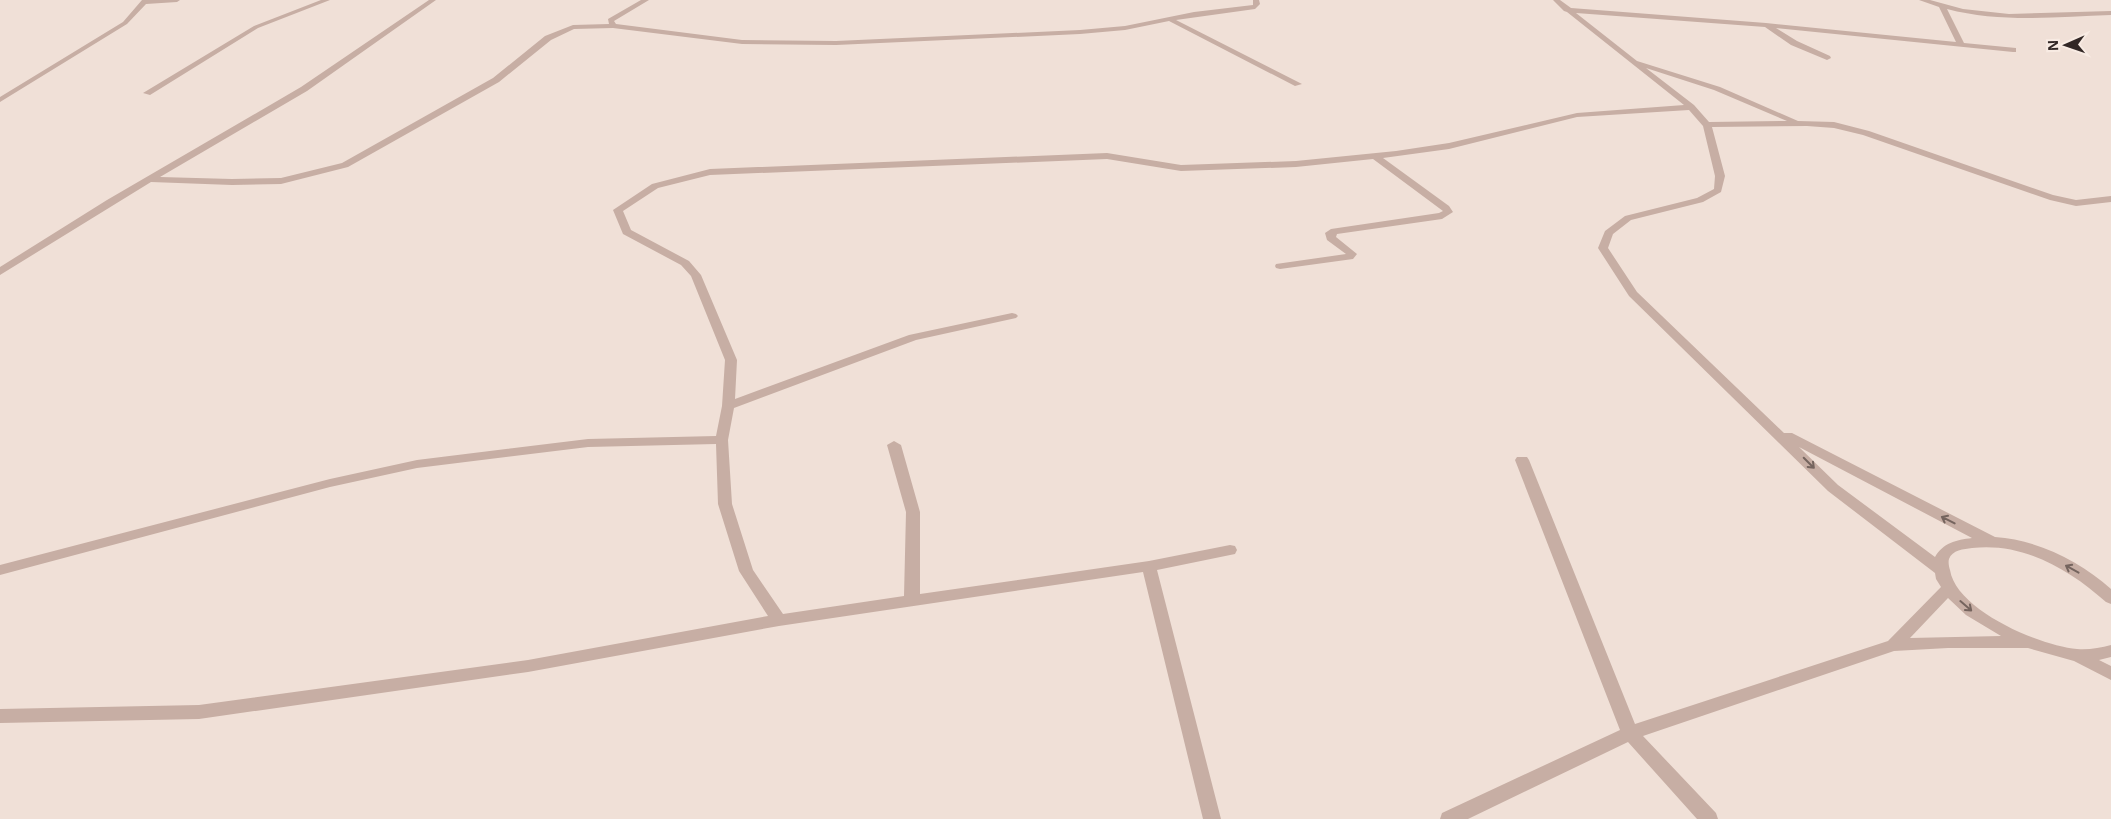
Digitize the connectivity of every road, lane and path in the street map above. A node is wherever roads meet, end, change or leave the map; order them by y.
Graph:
1 (177, 0) edge
2 (328, 0) edge
3 (433, 0) edge
4 (646, 0) edge
5 (1256, 0) edge
6 (1556, 0) edge
7 (1922, 0) edge
8 (145, 1) edge
9 (1942, 6) junction
10 (1566, 10) junction
11 (2111, 13) edge
12 (1170, 18) junction
13 (1766, 25) junction
14 (613, 26) junction
15 (1960, 43) junction
16 (2012, 50) dead end
17 (1827, 58) dead end
18 (1634, 63) junction
19 (1298, 84) dead end
20 (147, 93) dead end
21 (0, 100) edge
22 (1691, 107) junction
23 (1799, 123) junction
24 (1706, 125) junction
25 (1375, 156) junction
26 (150, 179) junction
27 (2111, 199) edge
28 (1280, 266) dead end
29 (0, 272) edge
30 (1012, 316) dead end
31 (728, 406) junction
32 (1774, 429) junction
33 (722, 440) junction
34 (894, 445) dead end
35 (1522, 460) dead end
36 (1992, 542) junction
37 (1230, 550) dead end
38 (1149, 566) junction
39 (0, 570) edge
40 (1942, 570) junction
41 (1949, 588) junction
42 (2111, 598) edge
43 (912, 600) junction
44 (779, 620) junction
45 (2027, 642) junction
46 (1894, 645) junction
47 (2111, 651) edge
48 (2076, 655) junction
49 (2111, 674) edge
50 (0, 716) edge
51 (1630, 733) junction
52 (1212, 819) edge
53 (1449, 819) edge
54 (1709, 819) edge

1 - 8 street
2 - 20 street
3 - 26 street
4 - 14 street
5 - 12 street
6 - 10 street
7 - 9 street
8 - 21 street
9 - 11 street
9 - 15 street
10 - 13 street
10 - 18 street
12 - 14 street
12 - 19 street
13 - 15 street
13 - 17 street
14 - 26 street
15 - 16 street
18 - 22 street
18 - 23 street
22 - 24 street
22 - 25 street
23 - 24 street
23 - 27 street
24 - 32 street
25 - 28 street
25 - 31 street
26 - 29 street
30 - 31 street
31 - 33 street
36 -> 32 street
32 -> 40 street
33 - 39 street
33 - 44 street
34 - 43 street
35 - 51 street
36 - 40 street
42 -> 36 street
37 - 38 street
38 - 43 street
38 - 52 street
40 - 41 street
41 -> 45 street
41 - 46 street
43 - 44 street
44 - 50 street
45 - 46 street
45 - 48 street
46 - 51 street
47 - 48 street
48 - 49 street
51 - 53 street
51 - 54 street

